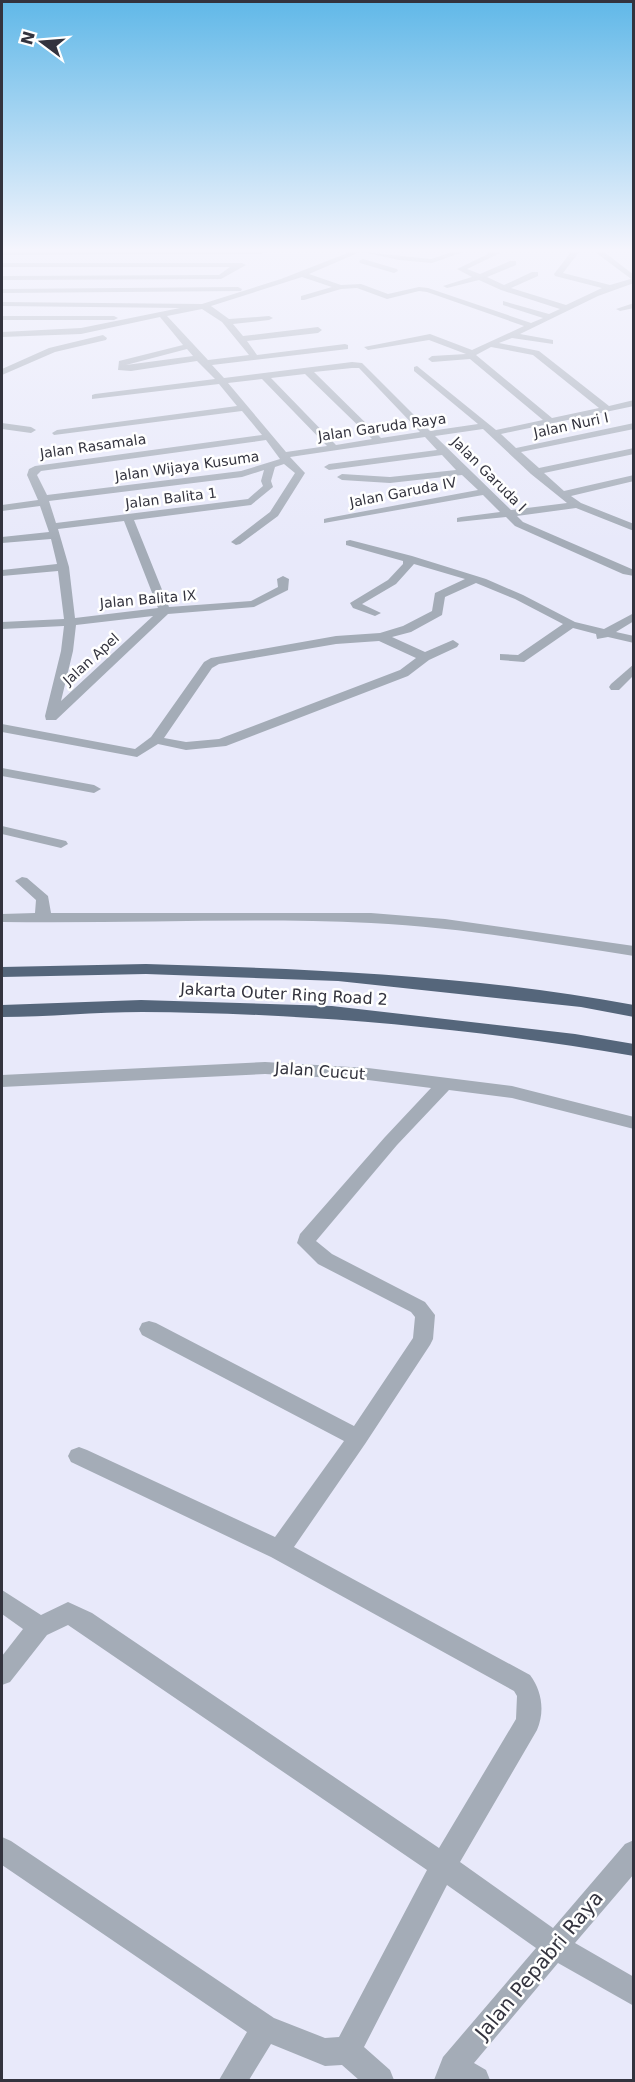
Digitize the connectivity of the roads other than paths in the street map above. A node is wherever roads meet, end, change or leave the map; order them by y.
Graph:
1 (56, 349) edge
2 (177, 349) edge
3 (192, 349) edge
4 (248, 349) edge
5 (325, 349) edge
6 (458, 349) edge
7 (482, 349) edge
8 (516, 349) edge
9 (472, 355) junction
10 (254, 357) junction
11 (432, 359) dead end
12 (203, 361) junction
13 (417, 369) dead end
14 (308, 371) junction
15 (2, 372) edge
16 (264, 376) junction
17 (219, 381) junction
18 (95, 397) dead end
19 (633, 403) edge
20 (242, 408) junction
21 (607, 409) junction
22 (552, 422) junction
23 (2, 426) edge
24 (485, 426) junction
25 (633, 426) edge
26 (31, 430) dead end
27 (57, 433) dead end
28 (428, 434) junction
29 (494, 434) junction
30 (267, 437) junction
31 (379, 441) junction
32 (334, 448) junction
33 (514, 451) junction
34 (445, 452) junction
35 (633, 452) edge
36 (285, 458) junction
37 (270, 467) junction
38 (328, 467) dead end
39 (465, 472) junction
40 (535, 472) junction
41 (342, 477) dead end
42 (633, 478) edge
43 (484, 492) junction
44 (562, 495) junction
45 (43, 501) junction
46 (577, 505) junction
47 (228, 506) junction
48 (2, 507) edge
49 (274, 514) junction
50 (506, 514) junction
51 (128, 518) junction
52 (461, 520) dead end
53 (328, 521) dead end
54 (632, 526) edge
55 (54, 531) junction
56 (2, 540) edge
57 (236, 542) dead end
58 (350, 543) dead end
59 (408, 558) junction
60 (63, 567) junction
61 (2, 573) edge
62 (632, 573) edge
63 (283, 579) dead end
64 (473, 580) junction
65 (165, 611) junction
66 (375, 613) dead end
67 (633, 616) edge
68 (70, 622) junction
69 (571, 624) junction
70 (2, 625) edge
71 (603, 635) junction
72 (381, 637) junction
73 (633, 640) edge
74 (453, 644) dead end
75 (425, 657) junction
76 (504, 657) dead end
77 (633, 668) edge
78 (615, 687) dead end
79 (51, 716) junction
80 (2, 728) edge
81 (44, 735) junction
82 (156, 740) junction
83 (2, 772) edge
84 (94, 789) dead end
85 (2, 830) edge
86 (61, 844) dead end
87 (22, 882) dead end
88 (43, 916) junction
89 (2, 918) edge
90 (633, 951) edge
91 (2, 972) edge
92 (2, 1011) edge
93 (633, 1011) edge
94 (633, 1050) edge
95 (2, 1081) edge
96 (446, 1083) junction
97 (633, 1123) edge
98 (149, 1329) dead end
99 (358, 1438) junction
100 (79, 1456) dead end
101 (279, 1550) junction
102 (2, 1601) edge
103 (39, 1627) junction
104 (2, 1674) edge
105 (2, 1850) edge
106 (633, 1853) edge
107 (443, 1866) junction
108 (555, 1946) junction
109 (633, 1993) edge
110 (266, 2028) junction
111 (347, 2051) junction
112 (459, 2076) edge
113 (233, 2080) edge
114 (380, 2080) edge

1 - 15 street
2 - 12 street
3 - 12 street, Jalan Wijaya Kusuma
4 - 10 street
5 - 10 street
6 - 9 street
7 - 9 street
8 - 21 street
9 - 11 street
9 - 22 street
10 - 12 street
12 - 17 street, Jalan Wijaya Kusuma
13 - 24 street
14 - 16 street
14 - 28 street, Jalan Garuda I
14 - 31 street
16 - 17 street
16 - 32 street
17 - 18 street
17 - 20 street, Jalan Wijaya Kusuma
19 - 21 street
20 - 27 street
20 - 30 street, Jalan Wijaya Kusuma
21 - 22 street
22 - 29 street
23 - 26 street
24 - 28 street, Jalan Garuda Raya
24 - 29 street
25 - 33 street, Jalan Nuri I
28 - 31 street, Jalan Garuda Raya
28 - 34 street, Jalan Garuda I
29 - 33 street
30 - 36 street, Jalan Wijaya Kusuma
30 - 45 street, Jalan Rasamala
31 - 32 street, Jalan Garuda Raya
32 - 36 street, Jalan Garuda Raya
33 - 40 street
34 - 38 street
34 - 39 street, Jalan Garuda I
35 - 40 street
36 - 37 street, Jalan Wijaya Kusuma
36 - 49 street
37 - 45 street, Jalan Wijaya Kusuma
37 - 47 street, Jalan Balita 1
39 - 41 street
39 - 43 street, Jalan Garuda I
40 - 44 street
42 - 44 street
43 - 50 street, Jalan Garuda I
43 - 53 street, Jalan Garuda IV
44 - 46 street
45 - 48 street, Jalan Wijaya Kusuma
45 - 55 street, Jalan Rasamala
46 - 50 street
46 - 54 street
47 - 49 street
47 - 51 street, Jalan Balita 1
49 - 57 street
50 - 52 street
50 - 62 street, Jalan Garuda I
51 - 55 street, Jalan Balita 1
51 - 65 street
55 - 56 street, Jalan Balita 1
55 - 60 street, Jalan Rasamala
58 - 59 street
59 - 64 street
59 - 66 street
60 - 61 street
60 - 68 street, Jalan Rasamala
63 - 65 street, Jalan Balita IX
64 - 69 street
64 - 72 street
65 - 68 street, Jalan Balita IX
65 - 79 street, Jalan Apel
67 - 71 street
68 - 70 street, Jalan Balita IX
68 - 79 street, Jalan Rasamala
69 - 71 street
69 - 76 street
71 - 73 street
72 - 75 street
72 - 82 street
74 - 75 street
75 - 82 street
77 - 78 street
79 - 81 street, Jalan Apel
80 - 81 street
81 - 82 street
83 - 84 street
85 - 86 street
87 - 88 street
88 - 89 street
88 - 90 street
91 - 93 highway, Jakarta Outer Ring Road 2
92 - 94 highway, Jakarta Outer Ring Road 2
95 - 96 street, Jalan Cucut
96 - 97 street, Jalan Cucut
96 - 99 street
98 - 99 street
99 - 101 street
100 - 101 street
101 - 107 street
102 - 103 street
103 - 104 street
103 - 107 street
105 - 110 street
106 - 108 street, Jalan Pepabri Raya
107 - 108 street
107 - 111 street
108 - 109 street
108 - 112 street, Jalan Pepabri Raya
110 - 111 street
110 - 113 street
111 - 114 street

